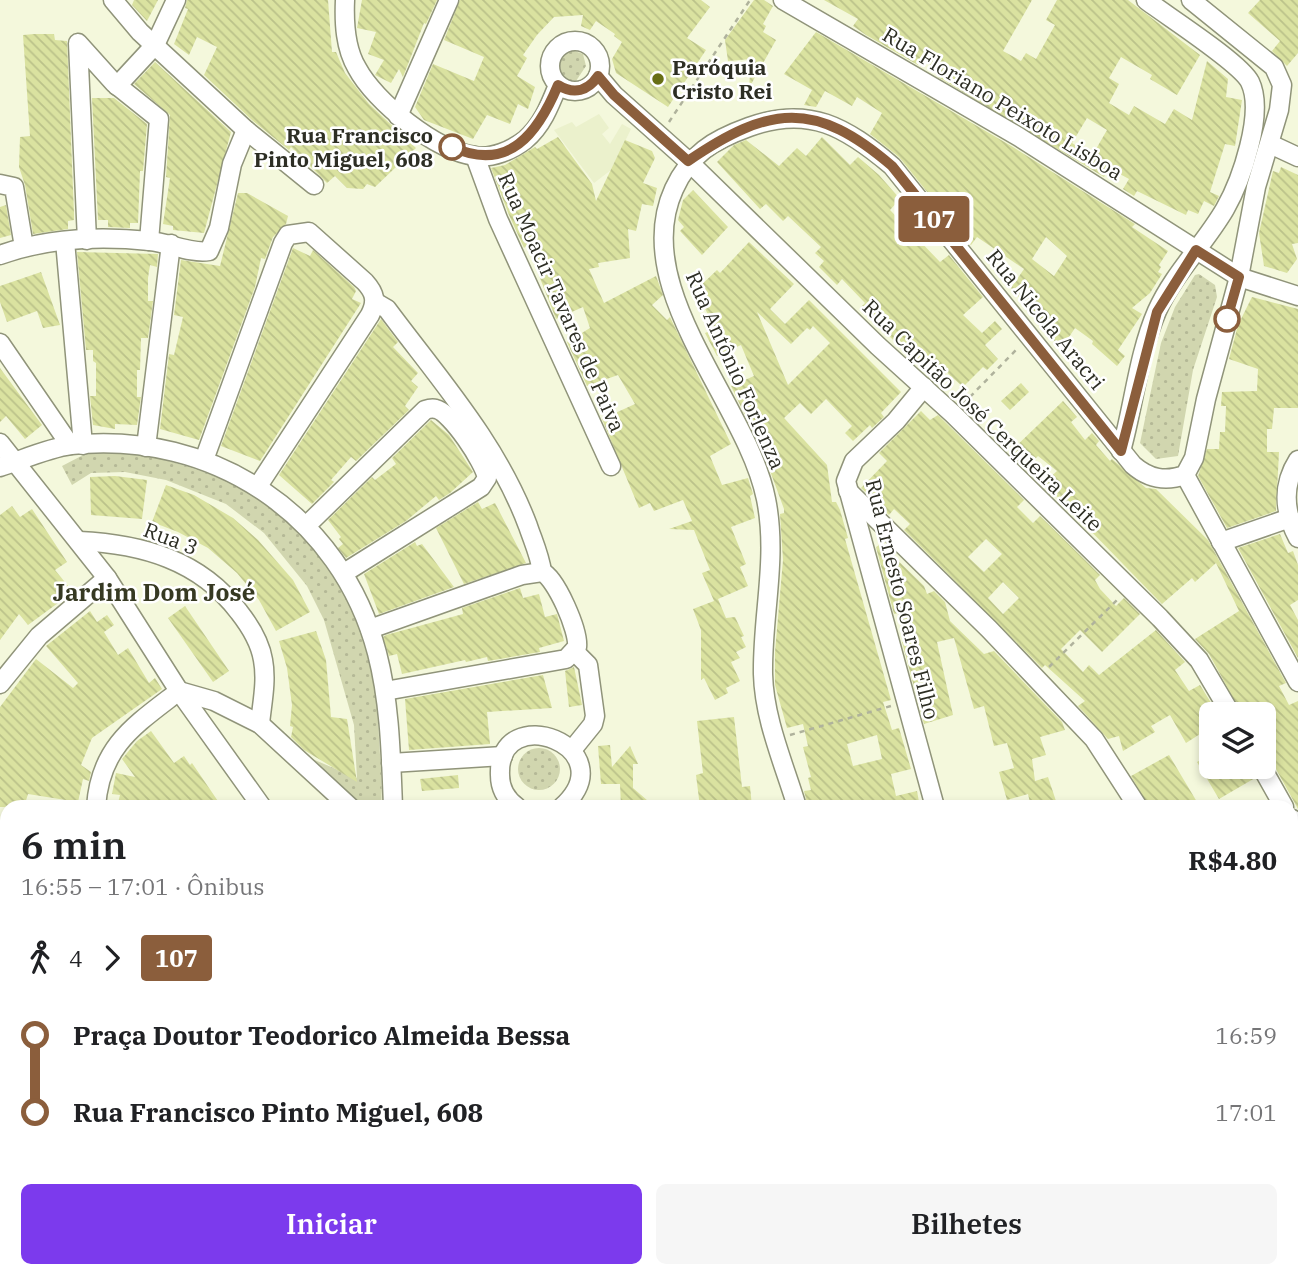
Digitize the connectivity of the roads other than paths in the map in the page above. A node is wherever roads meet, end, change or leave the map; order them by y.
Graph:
1 (113, 0) edge
2 (176, 0) edge
3 (345, 0) edge
4 (449, 0) edge
5 (783, 0) edge
6 (1146, 0) edge
7 (1191, 0) edge
8 (155, 45) junction
9 (598, 76) junction
10 (558, 85) junction
11 (117, 86) junction
12 (398, 116) junction
13 (246, 130) junction
14 (1270, 144) junction
15 (475, 156) junction
16 (1298, 157) edge
17 (688, 161) junction
18 (0, 184) edge
19 (314, 185) dead end
20 (87, 240) junction
21 (65, 241) junction
22 (149, 241) junction
23 (171, 244) junction
24 (24, 247) junction
25 (1196, 250) junction
26 (0, 256) edge
27 (1239, 277) junction
28 (1298, 296) edge
29 (375, 302) junction
30 (0, 343) edge
31 (924, 387) junction
32 (0, 443) edge
33 (76, 445) junction
34 (146, 447) junction
35 (1121, 451) junction
36 (204, 460) junction
37 (1298, 460) edge
38 (8, 464) edge
39 (611, 467) dead end
40 (1185, 475) junction
41 (486, 481) junction
42 (258, 486) junction
43 (513, 487) junction
44 (847, 490) junction
45 (1290, 518) junction
46 (307, 525) junction
47 (1298, 538) edge
48 (79, 541) junction
49 (1221, 542) junction
50 (542, 572) junction
51 (344, 573) junction
52 (107, 578) junction
53 (370, 629) junction
54 (575, 652) junction
55 (1298, 682) edge
56 (0, 684) edge
57 (179, 691) junction
58 (385, 691) junction
59 (1224, 702) edge
60 (260, 724) junction
61 (572, 750) junction
62 (503, 756) junction
63 (391, 763) junction
64 (1268, 779) edge
65 (97, 800) edge
66 (257, 800) edge
67 (342, 800) edge
68 (393, 800) edge
69 (510, 800) edge
70 (570, 800) edge
71 (795, 800) edge
72 (933, 800) edge
73 (1134, 800) edge
74 (1280, 800) edge

1 - 8 street
2 - 8 street
3 - 12 street
4 - 12 street
5 - 25 street, Rua Floriano Peixoto Lisboa
6 - 25 street
7 - 14 street
8 - 11 street
8 - 13 street
9 - 10 street
9 - 10 street
9 - 17 street, Rua Capitão José Cerqueira Leite
10 - 15 street
11 - 20 street
11 - 22 street
12 - 15 street
13 - 19 street
13 - 23 street
14 - 16 street
14 - 27 street
15 - 39 street, Rua Moacir Tavares de Paiva
17 - 31 street, Rua Capitão José Cerqueira Leite
17 - 35 street, Rua Nicola Aracri
17 - 71 street, Rua Antônio Forlenza
18 - 24 street
20 - 21 street
20 - 22 street
21 - 24 street
21 - 33 street
22 - 23 street
23 - 34 street
24 - 26 street
25 - 27 street, Rua Floriano Peixoto Lisboa
25 - 35 street
27 - 28 street, Rua Floriano Peixoto Lisboa
27 - 40 street
29 - 36 street
29 - 42 street
29 - 43 street
30 - 33 street
31 - 44 street, Rua Ernesto Soares Filho
31 - 59 street, Rua Capitão José Cerqueira Leite
32 - 38 street
33 - 34 street
33 - 38 street
34 - 36 street
35 - 40 street, Rua Nicola Aracri
36 - 42 street
37 - 45 street
38 - 48 street
40 - 49 street
41 - 43 street
41 - 46 street
41 - 51 street
42 - 46 street
43 - 50 street
44 - 72 street, Rua Ernesto Soares Filho
44 - 73 street
45 - 47 street
45 - 49 street
46 - 51 street
48 - 52 street
48 - 60 street, Rua 3
49 - 55 street
50 - 53 street
50 - 54 street
51 - 53 street
52 - 56 street
52 - 57 street
53 - 58 street
54 - 58 street
54 - 61 street
57 - 60 street
57 - 65 street
57 - 66 street
58 - 63 street
60 - 67 street
61 - 62 street
61 - 70 street
62 - 63 street
62 - 69 street
63 - 68 street
64 - 74 street

